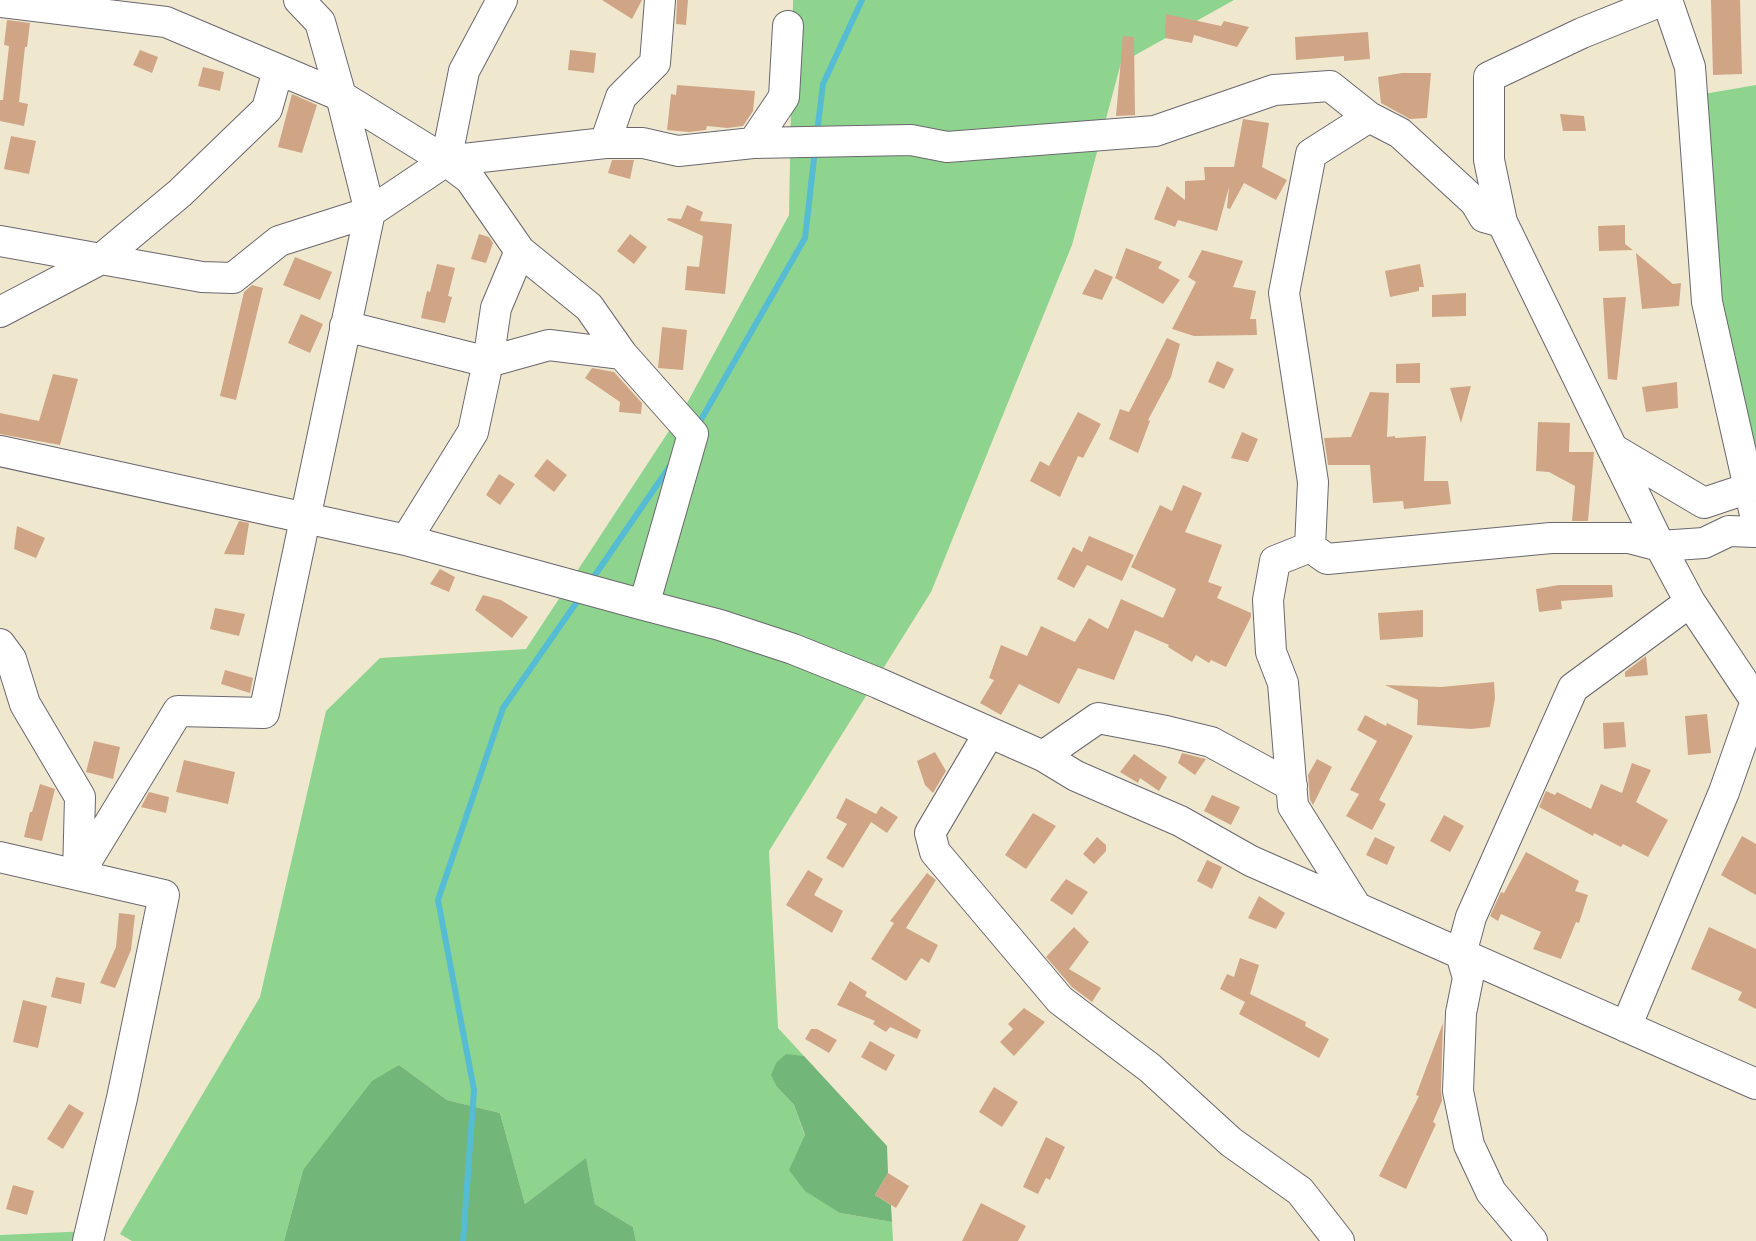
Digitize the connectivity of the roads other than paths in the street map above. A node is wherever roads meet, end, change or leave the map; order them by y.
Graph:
1 (165, 0) edge
2 (299, 0) edge
3 (502, 0) edge
4 (660, 0) edge
5 (1665, 0) edge
6 (0, 2) edge
7 (99, 7) edge
8 (788, 26) dead end
9 (181, 29) junction
10 (232, 51) junction
11 (278, 70) junction
12 (341, 96) junction
13 (1369, 117) junction
14 (754, 143) junction
15 (605, 144) junction
16 (446, 161) junction
17 (370, 212) junction
18 (1502, 222) junction
19 (0, 241) edge
20 (520, 251) junction
21 (101, 259) junction
22 (0, 312) edge
23 (345, 326) junction
24 (622, 354) junction
25 (488, 362) junction
26 (1613, 449) junction
27 (0, 451) edge
28 (1749, 488) junction
29 (305, 516) junction
30 (1756, 519) edge
31 (1756, 532) edge
32 (406, 540) junction
33 (1660, 546) junction
34 (1310, 547) junction
35 (1690, 602) junction
36 (644, 605) junction
37 (0, 644) edge
38 (1756, 701) edge
39 (13, 704) edge
40 (989, 733) junction
41 (1043, 756) junction
42 (1292, 786) junction
43 (0, 857) edge
44 (78, 875) junction
45 (1357, 908) junction
46 (1461, 954) junction
47 (1626, 1027) junction
48 (1756, 1084) edge
49 (88, 1241) edge
50 (1339, 1241) edge
51 (1532, 1241) edge

1 - 9 street
1 - 10 street
2 - 12 street
3 - 16 street
4 - 15 street
5 - 18 street
5 - 28 street
6 - 7 street
7 - 9 street
8 - 14 street
9 - 10 street
10 - 11 street
11 - 12 street
11 - 21 street
12 - 16 street
12 - 17 street
13 - 14 street
13 - 18 street
13 - 34 street
14 - 15 street
15 - 16 street
16 - 17 street
16 - 20 street
17 - 21 street
17 - 23 street
18 - 26 street
19 - 21 street
20 - 24 street
20 - 25 street
21 - 22 street
23 - 25 street
23 - 29 street
24 - 25 street
24 - 36 street
25 - 32 street
26 - 28 street
26 - 33 street
27 - 29 street
28 - 30 street
29 - 32 street
29 - 44 street
31 - 33 street
32 - 36 street
33 - 34 street
33 - 35 street
34 - 42 street
35 - 38 street
35 - 46 street
36 - 40 street
37 - 39 street
38 - 47 street
39 - 44 street
40 - 41 street
40 - 50 street
41 - 42 street
41 - 45 street
42 - 45 street
43 - 44 street
44 - 49 street
45 - 46 street
46 - 47 street
46 - 51 street
47 - 48 street

